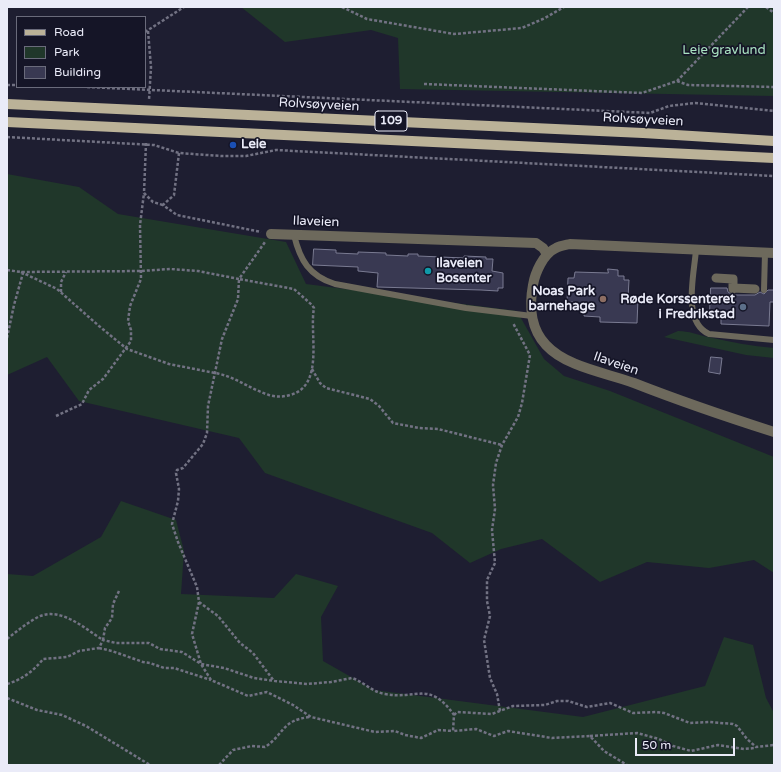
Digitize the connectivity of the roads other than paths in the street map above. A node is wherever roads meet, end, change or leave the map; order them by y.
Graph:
1 (7, 104) edge
2 (7, 122) edge
3 (774, 140) edge
4 (774, 158) edge
5 (271, 234) road end
6 (294, 235) junction
7 (696, 250) junction
8 (770, 253) edge
9 (546, 254) junction
10 (716, 278) dead end
11 (759, 289) joint
12 (532, 316) junction
13 (774, 340) edge
14 (774, 432) edge

1 - 3 main road, Rolvsøyveien / 109
2 - 4 main road, 109
5 - 6 street, Ilaveien
6 - 9 street, Ilaveien
6 - 12 lane
7 - 8 street
7 - 9 street
7 - 13 lane
8 - 11 lane
9 - 12 street, Ilaveien
10 - 11 street
12 - 14 street, Ilaveien

